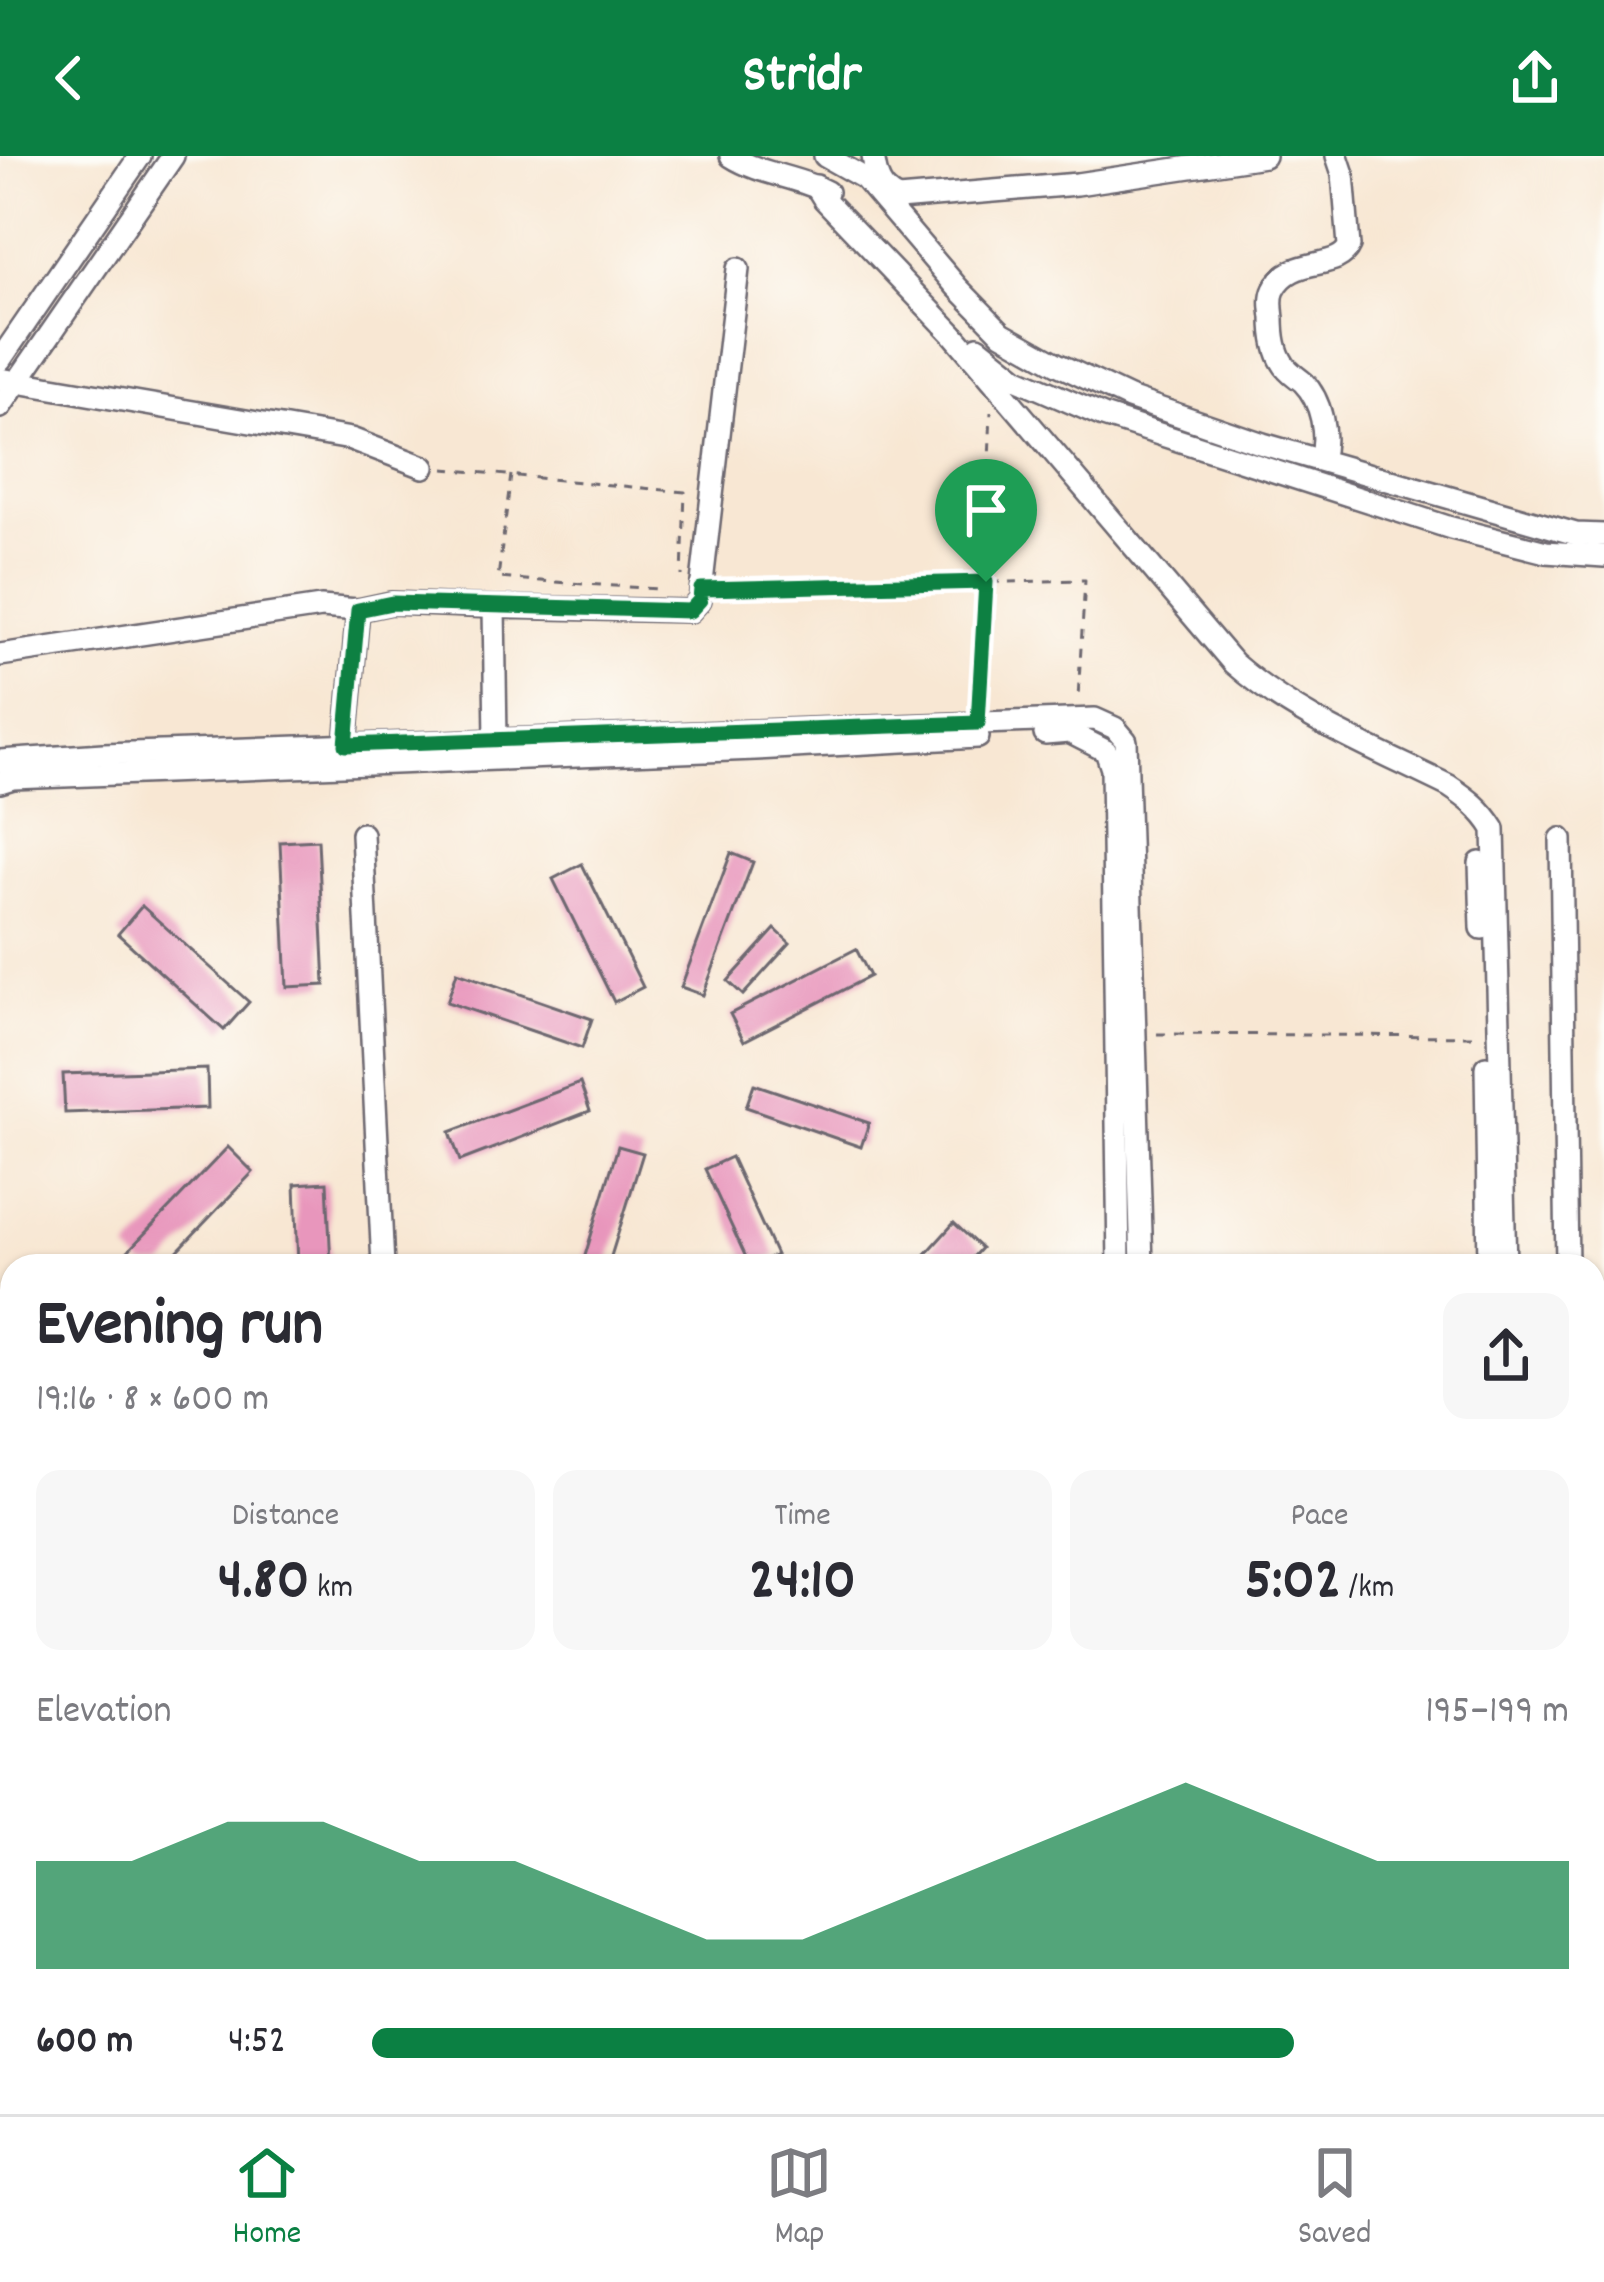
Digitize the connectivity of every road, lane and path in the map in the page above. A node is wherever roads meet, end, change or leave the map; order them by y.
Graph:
1 (140, 156) edge
2 (173, 156) edge
3 (731, 156) edge
4 (825, 156) edge
5 (872, 156) edge
6 (1264, 156) edge
7 (1336, 156) edge
8 (816, 186) junction
9 (738, 269) dead end
10 (0, 360) edge
11 (10, 380) edge
12 (0, 407) edge
13 (991, 412) dead end
14 (1321, 460) junction
15 (424, 467) joint
16 (511, 475) junction
17 (1604, 536) edge
18 (1604, 556) edge
19 (986, 582) junction
20 (658, 590) dead end
21 (691, 590) junction
22 (494, 607) junction
23 (358, 610) junction
24 (0, 655) edge
25 (1078, 701) dead end
26 (978, 723) junction
27 (496, 740) junction
28 (346, 745) junction
29 (0, 761) edge
30 (0, 782) edge
31 (362, 834) dead end
32 (1562, 838) dead end
33 (1480, 863) dead end
34 (1137, 1034) junction
35 (1485, 1036) junction
36 (382, 1254) edge
37 (1119, 1254) edge
38 (1142, 1254) edge
39 (1489, 1254) edge
40 (1505, 1254) edge
41 (1568, 1254) edge

1 - 10 street
2 - 11 street
3 - 8 street
4 - 14 street
5 - 6 street
7 - 14 street
8 - 18 street
8 - 40 street
9 - 21 street
11 - 12 street
11 - 15 street
13 - 19 path
14 - 17 street
15 - 16 path
16 - 20 path
16 - 21 path
19 - 21 path
19 - 25 path
19 - 26 path
21 - 22 street
22 - 23 street
22 - 27 street
23 - 24 street
23 - 28 street
26 - 27 street
26 - 34 street
27 - 28 street
28 - 29 street
30 - 37 street
31 - 36 street
32 - 41 street
33 - 35 street
34 - 35 path
34 - 38 street
35 - 39 street

